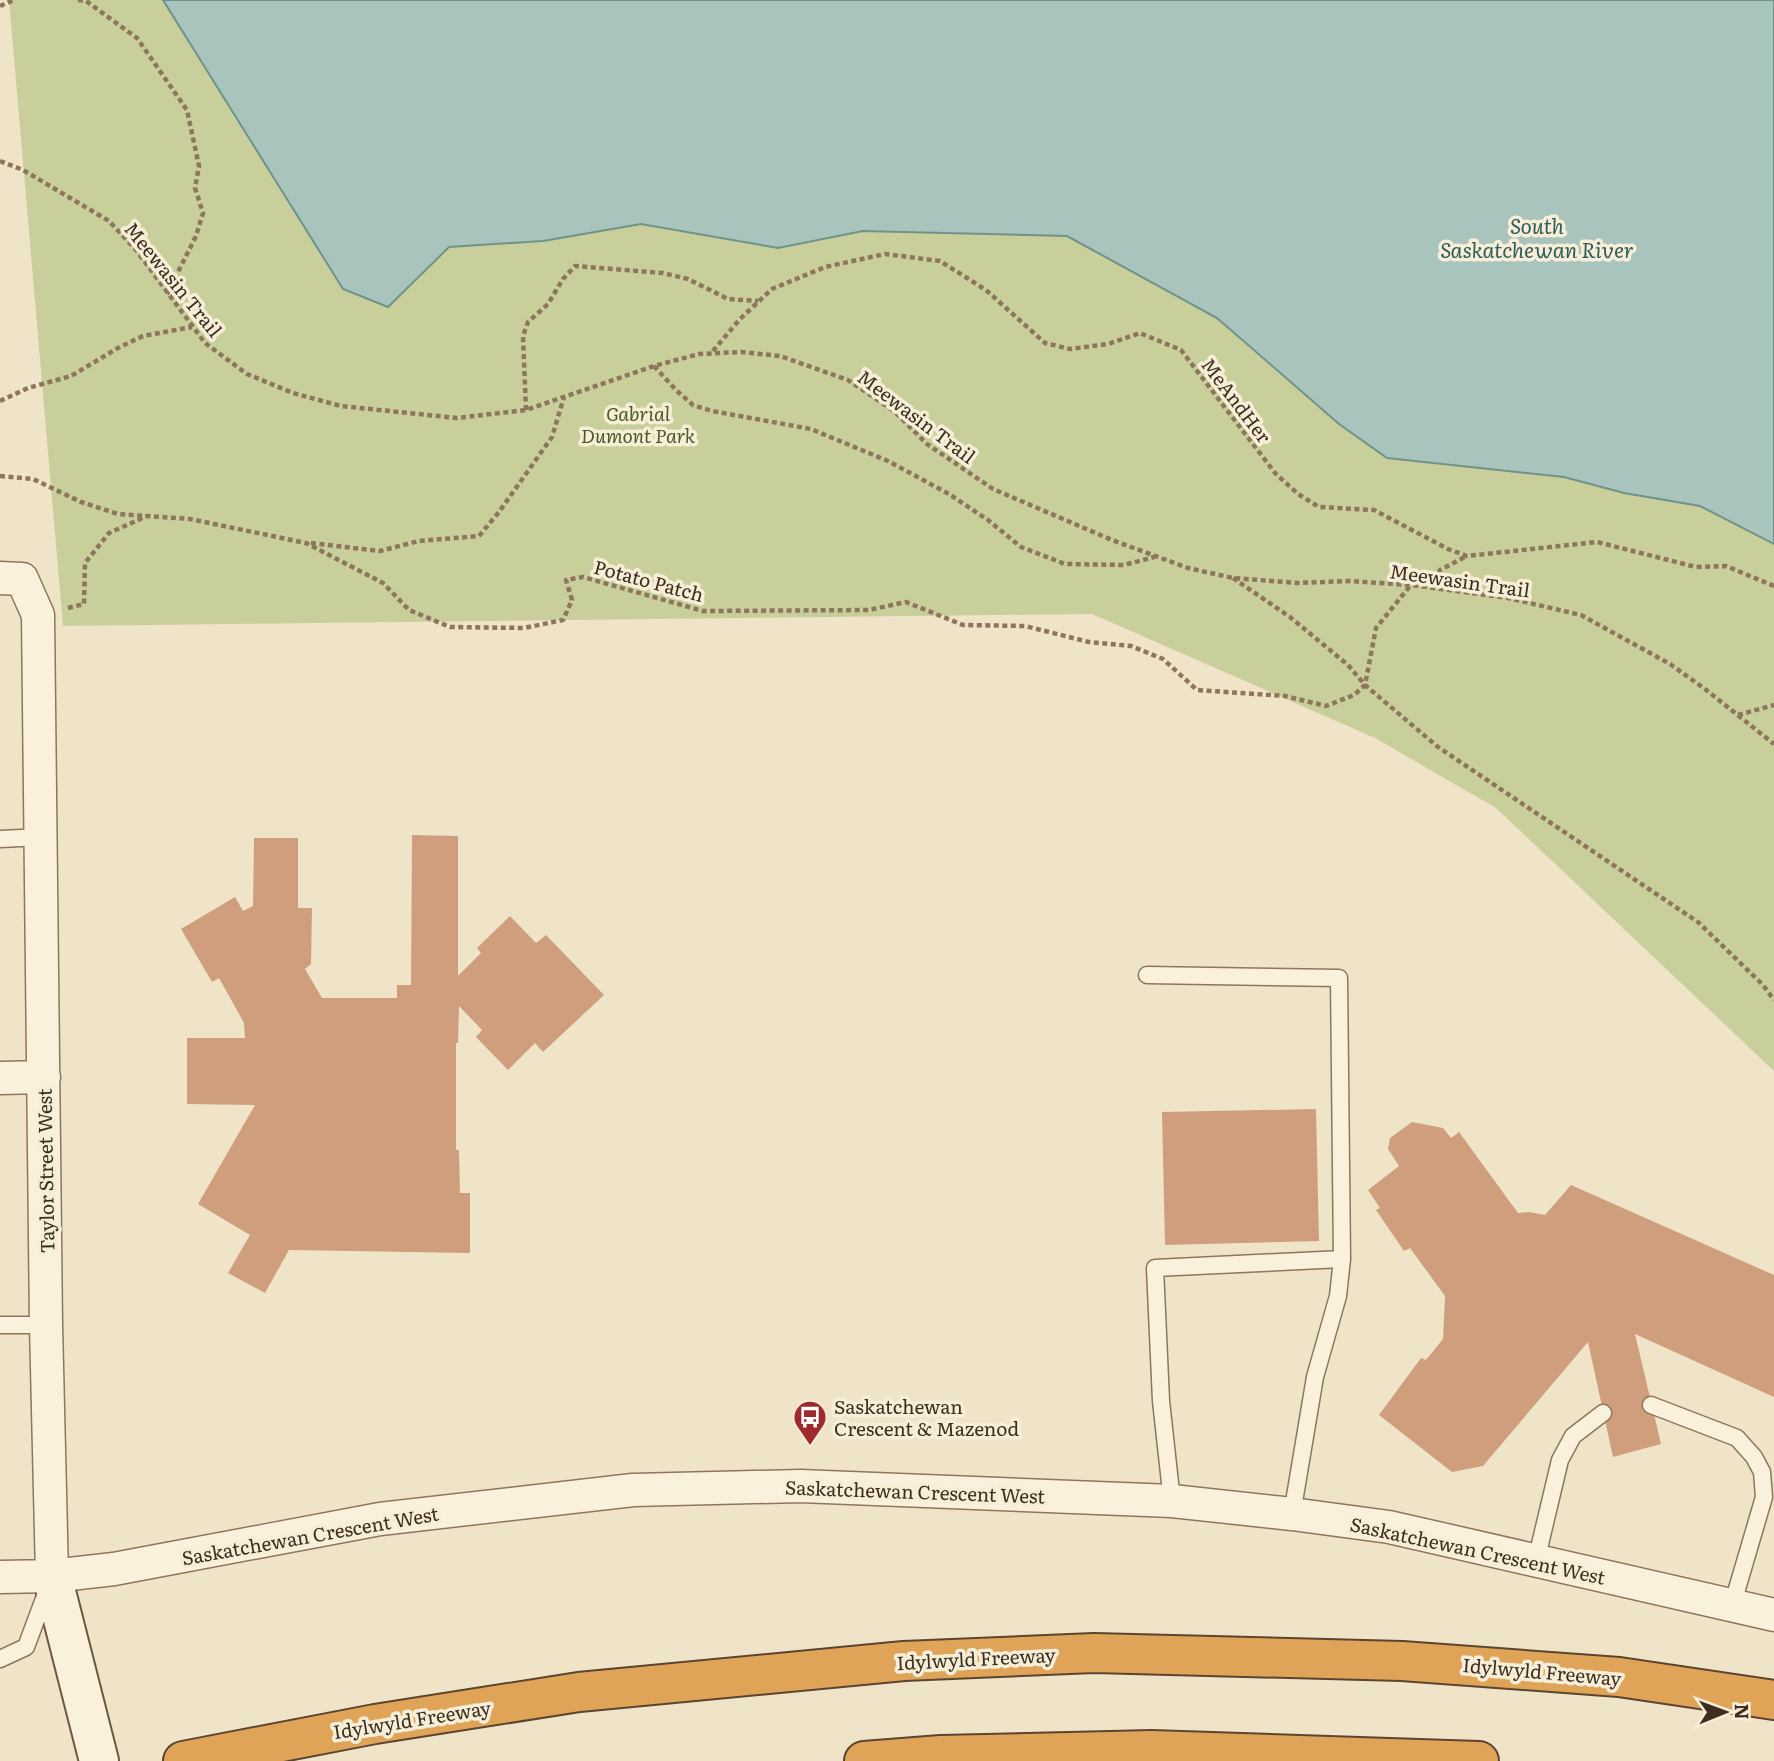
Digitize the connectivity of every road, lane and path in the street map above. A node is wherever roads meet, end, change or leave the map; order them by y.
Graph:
1 (14, 0) edge
2 (78, 0) edge
3 (0, 6) edge
4 (0, 161) edge
5 (167, 294) junction
6 (759, 301) junction
7 (192, 327) junction
8 (712, 352) junction
9 (654, 366) junction
10 (564, 397) junction
11 (0, 401) edge
12 (526, 410) junction
13 (0, 476) edge
14 (148, 516) junction
15 (306, 543) junction
16 (1157, 556) junction
17 (1467, 556) junction
18 (11, 578) edge
19 (1233, 578) junction
20 (1411, 585) junction
21 (1774, 586) edge
22 (1431, 588) junction
23 (38, 615) junction
24 (1365, 685) junction
25 (1774, 705) edge
26 (1737, 716) junction
27 (1774, 744) edge
28 (42, 837) junction
29 (0, 839) edge
30 (1147, 975) dead end
31 (1774, 1000) edge
32 (0, 1077) edge
33 (44, 1077) junction
34 (1342, 1259) junction
35 (0, 1325) edge
36 (46, 1325) junction
37 (1651, 1405) dead end
38 (1603, 1413) dead end
39 (1172, 1501) junction
40 (1292, 1514) junction
41 (1536, 1561) junction
42 (52, 1576) junction
43 (0, 1577) edge
44 (1732, 1606) junction
45 (1774, 1615) edge
46 (0, 1659) edge
47 (1774, 1700) edge
48 (192, 1758) edge
49 (99, 1761) edge
50 (863, 1761) edge
51 (1479, 1761) edge

1 - 3 path
2 - 5 path
4 - 5 path, Meewasin Trail
5 - 7 path, Meewasin Trail
6 - 8 path, MeAndHer
6 - 12 path
6 - 17 path, MeAndHer
7 - 11 path
7 - 12 path, Meewasin Trail
8 - 9 path, Meewasin Trail
8 - 16 path, Meewasin Trail
9 - 10 path, Meewasin Trail
9 - 16 path
10 - 12 path, Meewasin Trail
10 - 15 path
13 - 14 path
14 - 15 path, Potato Patch
14 - 23 path, Potato Patch
15 - 24 path, Potato Patch
16 - 19 path, Meewasin Trail
17 - 21 path, MeAndHer
17 - 22 path
18 - 23 street, Taylor Street West
19 - 20 path, Meewasin Trail
19 - 24 path
20 - 22 path, Meewasin Trail
20 - 24 path
22 - 26 path, Meewasin Trail
23 - 28 street, Taylor Street West
24 - 31 path
25 - 26 path
26 - 27 path, Meewasin Trail
28 - 29 lane
28 - 33 street, Taylor Street West
30 - 34 lane
32 - 33 street
33 - 36 street, Taylor Street West
34 - 39 lane
34 - 40 lane
35 - 36 lane
36 - 42 street, Taylor Street West
37 - 44 lane
38 - 41 lane
39 - 40 street, Saskatchewan Crescent West
39 - 42 street, Saskatchewan Crescent West
40 - 41 street, Saskatchewan Crescent West
41 - 44 street, Saskatchewan Crescent West
42 - 43 street, Saskatchewan Crescent West
42 - 46 lane
42 - 49 street, Taylor Street West
44 - 45 street, Saskatchewan Crescent West
47 - 48 highway, Idylwyld Freeway
50 - 51 highway

